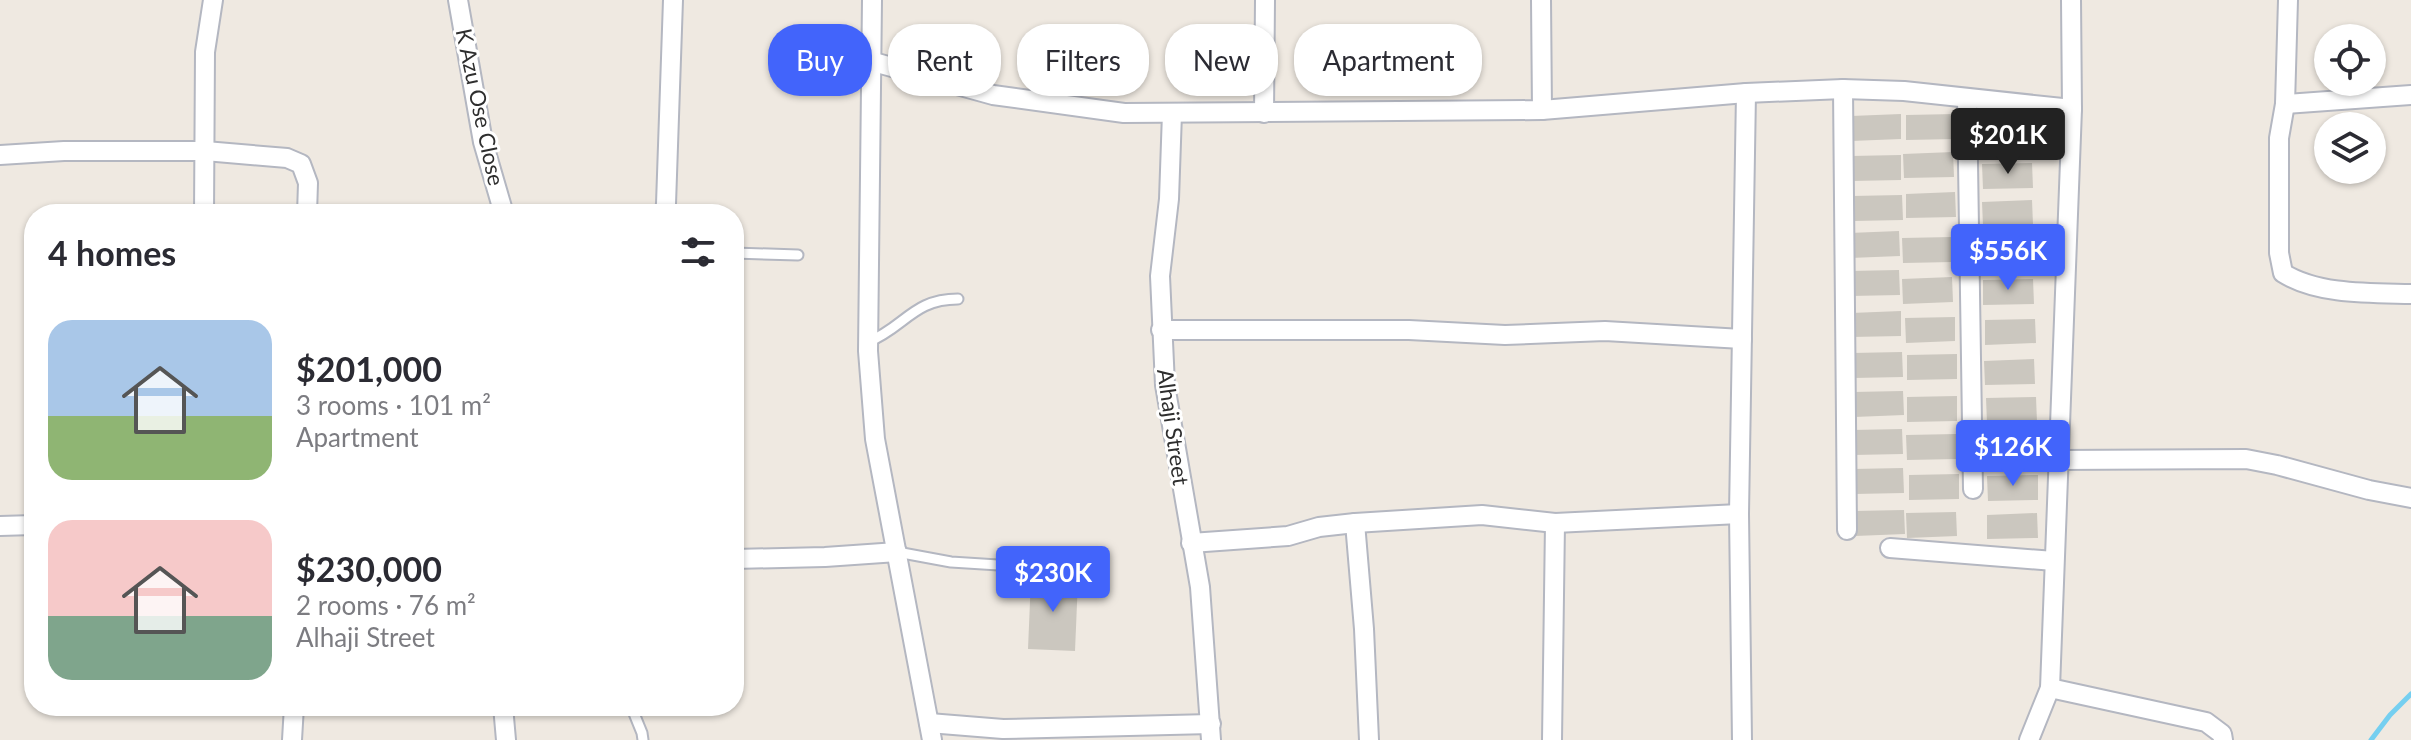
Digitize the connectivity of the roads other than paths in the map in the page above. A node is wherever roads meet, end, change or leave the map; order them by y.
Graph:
1 (213, 0) edge
2 (458, 0) edge
3 (673, 0) edge
4 (872, 0) edge
5 (1265, 0) edge
6 (1541, 0) edge
7 (2071, 0) edge
8 (2288, 0) edge
9 (871, 24) edge
10 (872, 62) edge
11 (1843, 89) junction
12 (1746, 93) junction
13 (2411, 95) edge
14 (870, 96) edge
15 (1967, 98) junction
16 (2285, 104) junction
17 (2072, 109) junction
18 (1542, 110) junction
19 (1172, 113) junction
20 (1264, 113) junction
21 (205, 151) junction
22 (0, 155) edge
23 (204, 204) edge
24 (307, 204) edge
25 (501, 204) edge
26 (666, 204) edge
27 (744, 253) edge
28 (798, 255) dead end
29 (2411, 294) edge
30 (958, 299) dead end
31 (1161, 330) junction
32 (1742, 339) junction
33 (868, 342) junction
34 (2058, 460) junction
35 (1973, 489) dead end
36 (2411, 498) edge
37 (1739, 514) junction
38 (1355, 523) junction
39 (1555, 523) junction
40 (24, 525) edge
41 (0, 526) edge
42 (1847, 530) dead end
43 (1191, 543) junction
44 (1890, 548) dead end
45 (897, 552) junction
46 (744, 559) edge
47 (2054, 561) junction
48 (1064, 569) dead end
49 (2050, 688) junction
50 (293, 716) edge
51 (504, 716) edge
52 (635, 716) edge
53 (1003, 729) junction
54 (931, 732) edge
55 (1211, 732) edge
56 (292, 740) edge
57 (506, 740) edge
58 (643, 740) edge
59 (1019, 740) edge
60 (1369, 740) edge
61 (1552, 740) edge
62 (1742, 740) edge
63 (2029, 740) edge
64 (2223, 740) edge

1 - 21 street
2 - 25 street, K Azu Ose Close
3 - 26 street
4 - 9 street
5 - 20 street
6 - 18 street
7 - 17 street
8 - 16 street
10 - 19 street
11 - 12 street
11 - 15 street
11 - 42 street
12 - 18 street
12 - 32 street
13 - 16 street
14 - 33 street
15 - 17 street
15 - 35 street
16 - 29 street
17 - 34 street
18 - 20 street
19 - 20 street
19 - 31 street, Alhaji Street
21 - 22 street
21 - 23 street
21 - 24 street
27 - 28 lane
30 - 33 lane
31 - 32 street
31 - 43 street, Alhaji Street
32 - 37 street
33 - 45 street
34 - 36 street
34 - 47 street
37 - 39 street
37 - 62 street
38 - 39 street
38 - 43 street
38 - 60 street
39 - 61 street
40 - 41 street
43 - 55 street, Alhaji Street
44 - 47 street
45 - 46 street
45 - 48 lane
45 - 54 street
47 - 49 street
49 - 63 street
49 - 64 street
50 - 56 street
51 - 57 street
52 - 58 lane
53 - 54 street
53 - 55 street
53 - 59 lane

